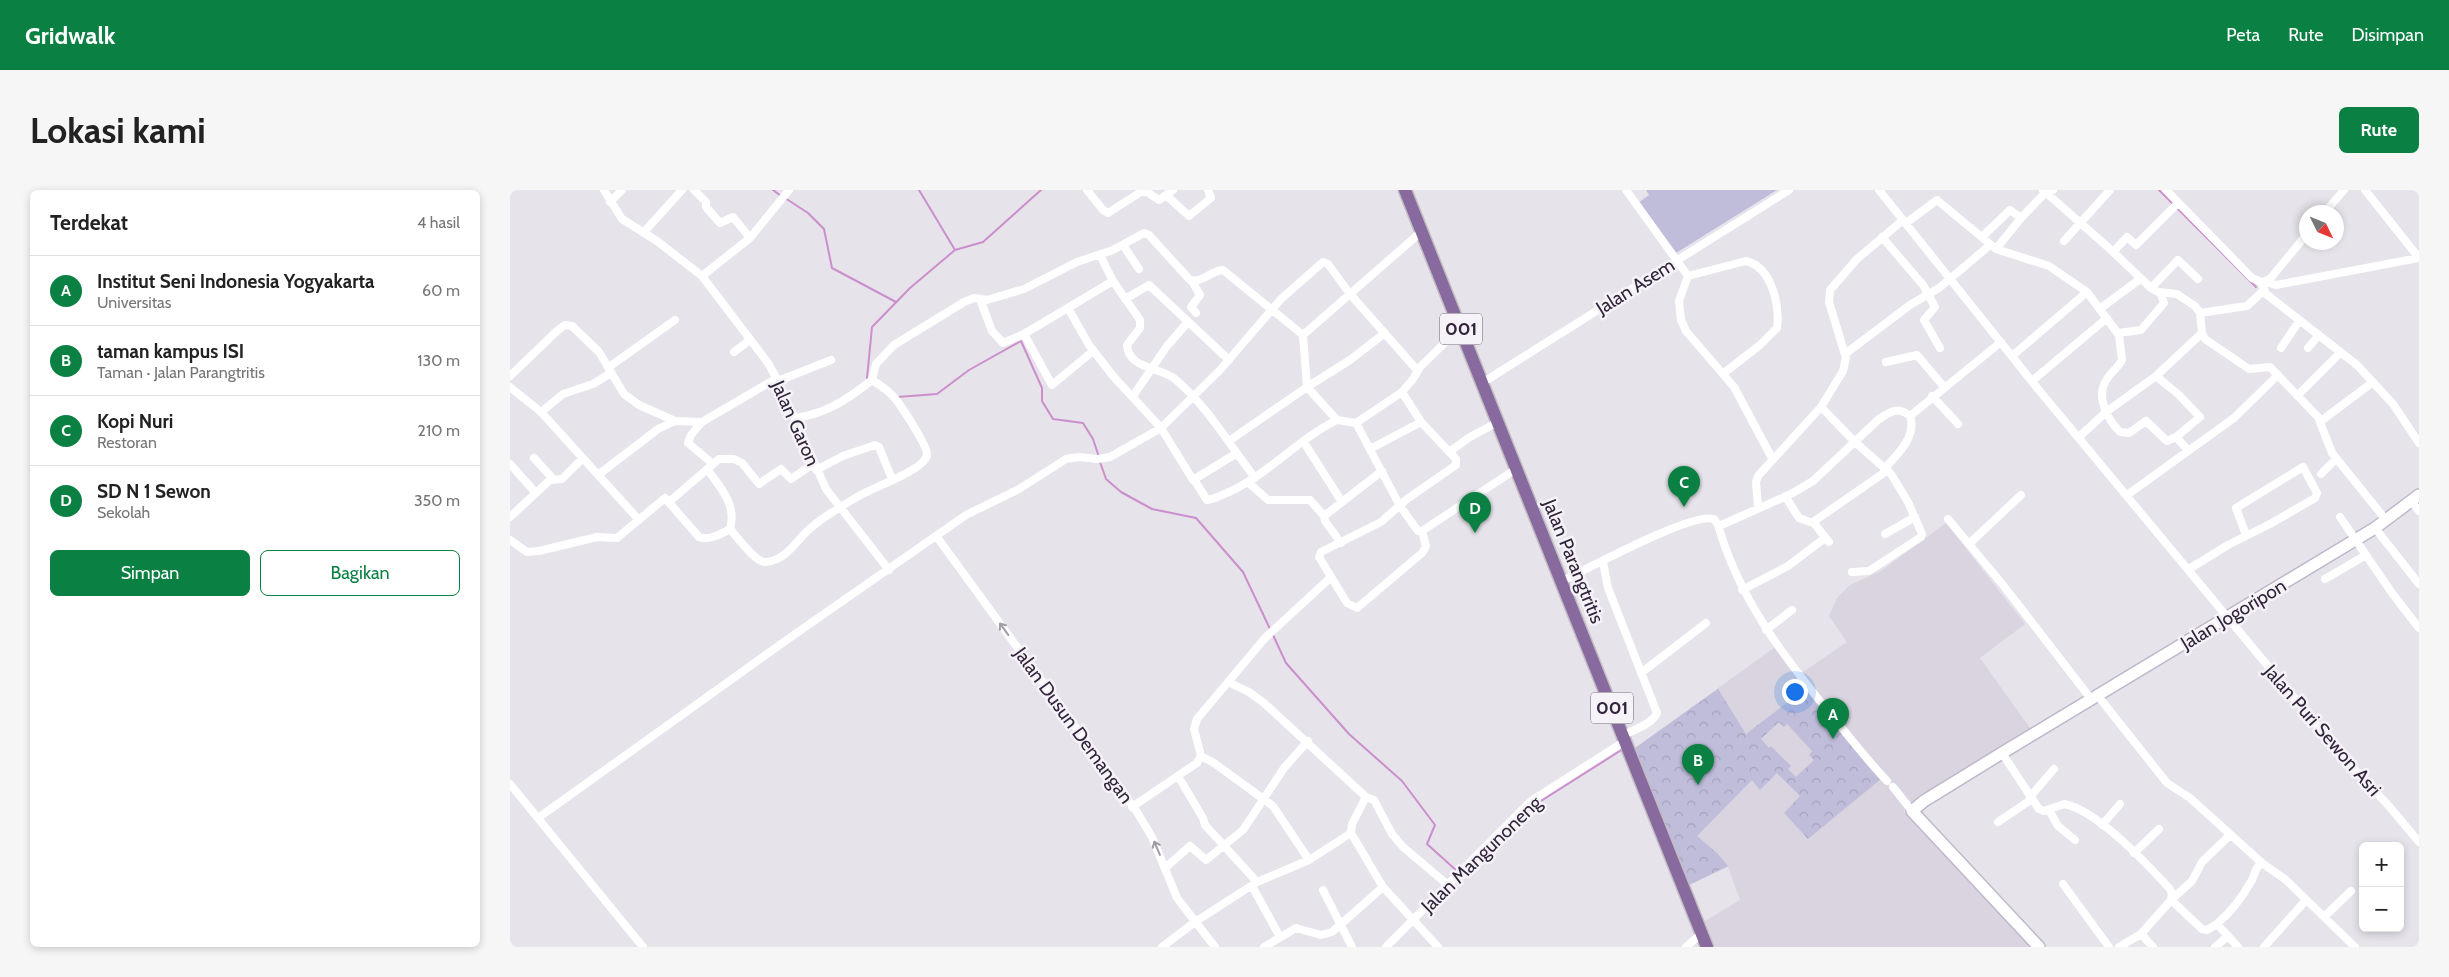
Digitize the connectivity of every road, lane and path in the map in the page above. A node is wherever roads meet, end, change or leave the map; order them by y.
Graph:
1 (604, 190) edge
2 (622, 190) edge
3 (682, 190) edge
4 (694, 190) edge
5 (1087, 190) edge
6 (1208, 190) edge
7 (1407, 190) edge
8 (1626, 190) edge
9 (1789, 190) edge
10 (1879, 190) edge
11 (2110, 190) edge
12 (2166, 190) edge
13 (2344, 190) edge
14 (2365, 190) edge
15 (788, 191) edge
16 (2047, 191) edge
17 (1134, 192) edge
18 (1170, 193) edge
19 (610, 202) junction
20 (2178, 203) junction
21 (2331, 205) edge
22 (2022, 218) junction
23 (1905, 221) junction
24 (2080, 223) junction
25 (644, 232) junction
26 (1421, 232) junction
27 (1882, 237) junction
28 (750, 238) junction
29 (1982, 238) junction
30 (2064, 241) dead end
31 (2299, 244) edge
32 (1122, 245) junction
33 (1993, 247) junction
34 (2113, 252) junction
35 (1100, 255) junction
36 (2419, 258) edge
37 (1675, 261) junction
38 (1138, 269) dead end
39 (702, 276) junction
40 (1688, 276) junction
41 (1950, 278) junction
42 (2140, 279) junction
43 (2198, 279) dead end
44 (1113, 281) junction
45 (1192, 281) junction
46 (2263, 282) junction
47 (2151, 288) junction
48 (2263, 291) junction
49 (2087, 292) junction
50 (2160, 292) junction
51 (1350, 294) junction
52 (1929, 294) junction
53 (1125, 299) junction
54 (980, 300) junction
55 (1068, 308) junction
56 (2101, 308) junction
57 (1272, 310) junction
58 (1196, 313) dead end
59 (2200, 313) junction
60 (2107, 318) junction
61 (675, 320) dead end
62 (2299, 321) junction
63 (1188, 322) junction
64 (1460, 328) junction
65 (1385, 333) junction
66 (2202, 333) junction
67 (1024, 334) junction
68 (1304, 334) junction
69 (2118, 334) junction
70 (2319, 335) junction
71 (750, 340) junction
72 (2001, 342) junction
73 (1940, 348) dead end
74 (2281, 348) dead end
75 (2308, 348) dead end
76 (1093, 351) junction
77 (734, 352) dead end
78 (2341, 352) junction
79 (1846, 354) junction
80 (2012, 356) junction
81 (831, 360) dead end
82 (1229, 360) junction
83 (1886, 362) dead end
84 (1151, 369) junction
85 (610, 370) junction
86 (1417, 370) junction
87 (1724, 373) junction
88 (2278, 375) junction
89 (510, 376) edge
90 (2156, 376) junction
91 (778, 380) junction
92 (871, 381) junction
93 (2032, 381) junction
94 (2373, 382) junction
95 (1482, 383) junction
96 (510, 387) edge
97 (1307, 387) junction
98 (1944, 387) junction
99 (1402, 392) junction
100 (2298, 395) junction
101 (1133, 396) junction
102 (1932, 396) junction
103 (1194, 397) junction
104 (1822, 407) junction
105 (541, 412) junction
106 (2106, 412) junction
107 (1910, 416) junction
108 (795, 418) junction
109 (1336, 420) junction
110 (675, 421) junction
111 (2321, 421) junction
112 (702, 422) junction
113 (1421, 422) junction
114 (1498, 422) junction
115 (1356, 423) junction
116 (1958, 424) dead end
117 (1162, 428) junction
118 (2079, 437) junction
119 (2176, 437) junction
120 (1229, 441) junction
121 (1303, 441) junction
122 (1855, 442) junction
123 (2419, 443) edge
124 (1370, 449) junction
125 (2188, 450) junction
126 (1449, 452) junction
127 (1237, 453) junction
128 (534, 458) dead end
129 (583, 458) junction
130 (2336, 459) junction
131 (1773, 460) junction
132 (510, 464) edge
133 (710, 466) junction
134 (815, 467) junction
135 (1516, 468) junction
136 (1886, 469) junction
137 (1382, 471) junction
138 (2321, 474) dead end
139 (598, 475) junction
140 (892, 479) junction
141 (554, 480) junction
142 (1252, 480) junction
143 (1195, 481) junction
144 (535, 492) junction
145 (2021, 495) dead end
146 (2127, 495) junction
147 (1785, 496) junction
148 (2415, 498) edge
149 (669, 502) junction
150 (1342, 502) junction
151 (1400, 506) junction
152 (840, 508) junction
153 (1758, 508) junction
154 (2419, 511) edge
155 (1324, 516) junction
156 (1915, 516) junction
157 (510, 517) edge
158 (2340, 517) dead end
159 (1948, 519) dead end
160 (639, 520) junction
161 (2386, 520) junction
162 (1813, 523) junction
163 (1719, 526) junction
164 (2375, 528) junction
165 (730, 530) junction
166 (1422, 531) junction
167 (1884, 534) dead end
168 (2246, 535) junction
169 (937, 537) junction
170 (510, 540) edge
171 (2356, 540) junction
172 (1341, 543) junction
173 (1970, 543) junction
174 (2366, 555) junction
175 (1603, 562) junction
176 (2189, 569) junction
177 (889, 570) junction
178 (1852, 572) dead end
179 (1330, 578) junction
180 (2325, 579) dead end
181 (1562, 581) junction
182 (2419, 584) edge
183 (1742, 590) junction
184 (1792, 610) dead end
185 (2228, 617) junction
186 (1706, 623) dead end
187 (2419, 628) edge
188 (1766, 630) junction
189 (1641, 673) junction
190 (1228, 682) junction
191 (2095, 698) junction
192 (1624, 738) junction
193 (1308, 741) junction
194 (2002, 753) junction
195 (1201, 756) junction
196 (2054, 770) dead end
197 (1178, 776) junction
198 (510, 784) edge
199 (1366, 797) junction
200 (2031, 798) junction
201 (1262, 799) junction
202 (2120, 804) dead end
203 (1132, 807) junction
204 (2049, 810) junction
205 (1912, 811) junction
206 (538, 818) junction
207 (1998, 822) dead end
208 (2102, 825) junction
209 (2159, 829) dead end
210 (1351, 833) junction
211 (2230, 835) junction
212 (2074, 840) dead end
213 (2419, 842) edge
214 (1224, 846) junction
215 (2134, 853) junction
216 (1309, 860) junction
217 (2262, 863) junction
218 (1165, 868) junction
219 (1255, 884) junction
220 (2063, 884) dead end
221 (1448, 885) junction
222 (1383, 887) junction
223 (1323, 890) dead end
224 (2351, 892) dead end
225 (2171, 900) junction
226 (2306, 900) junction
227 (2324, 917) junction
228 (1414, 920) junction
229 (1195, 922) junction
230 (2217, 924) junction
231 (1340, 926) junction
232 (1702, 933) junction
233 (2141, 934) junction
234 (2228, 936) junction
235 (1280, 938) junction
236 (2352, 946) edge
237 (643, 947) edge
238 (1162, 947) edge
239 (1215, 947) edge
240 (1264, 947) edge
241 (1352, 947) edge
242 (1386, 947) edge
243 (1438, 947) edge
244 (1686, 947) edge
245 (1707, 947) edge
246 (2039, 947) edge
247 (2109, 947) edge
248 (2119, 947) edge
249 (2152, 947) edge
250 (2215, 947) edge
251 (2238, 947) edge
252 (2264, 947) edge

1 - 19 street, Jalan Garon
2 - 19 street
3 - 25 street
4 - 28 street
5 - 17 street
6 - 18 street
7 - 26 main road, Jalan Parangtritis / 001
8 - 37 street
9 - 37 street, Jalan Asem
10 - 23 street, Jalan Puri Sewon Asri
11 - 24 street
12 - 20 street
13 - 21 street
14 - 36 street
15 - 28 street
16 - 22 street
16 - 24 street
17 - 18 street
19 - 25 street, Jalan Garon
20 - 34 street
20 - 46 street
22 - 29 street
22 - 33 street
23 - 27 street
23 - 29 street
23 - 41 street, Jalan Puri Sewon Asri
24 - 30 street
24 - 34 street
25 - 39 street, Jalan Garon
26 - 51 street
26 - 64 main road, Jalan Parangtritis / 001
27 - 52 street
27 - 79 street
28 - 39 street
29 - 33 street
31 - 46 street
32 - 35 street
32 - 38 street
32 - 45 street
33 - 41 street
33 - 49 street
34 - 42 street
35 - 44 street
35 - 54 street
36 - 46 street
37 - 40 street
37 - 95 street, Jalan Asem
39 - 71 street, Jalan Garon
40 - 87 street
40 - 87 street
41 - 52 street
41 - 72 street, Jalan Puri Sewon Asri
42 - 47 street
42 - 56 street
43 - 47 street
44 - 53 street
44 - 55 street
45 - 57 street
45 - 58 street
46 - 48 street
47 - 50 street
48 - 59 street
48 - 62 street
49 - 56 street
49 - 80 street
50 - 59 street
50 - 69 street
51 - 57 street
51 - 65 street
51 - 68 street
52 - 73 street
52 - 79 street
53 - 63 street
53 - 84 street
54 - 67 street
54 - 92 street
55 - 67 street
55 - 76 street
56 - 60 street
57 - 68 street
57 - 82 street
59 - 66 street
60 - 69 street
60 - 93 street
61 - 85 street
62 - 70 street
62 - 74 street
63 - 82 street
63 - 84 street
64 - 86 street
64 - 95 main road, Jalan Parangtritis / 001
65 - 86 street
65 - 97 street
66 - 88 street
66 - 90 street
67 - 76 street
68 - 97 street
69 - 106 street
70 - 75 street
70 - 78 street
71 - 77 street
71 - 91 street, Jalan Garon
72 - 80 street, Jalan Puri Sewon Asri
72 - 98 street
76 - 101 street
78 - 94 street
78 - 100 street
79 - 104 street
80 - 93 street, Jalan Puri Sewon Asri
81 - 91 street
82 - 103 street
83 - 98 street
84 - 101 street
84 - 103 street
85 - 89 street
85 - 105 street
85 - 110 street
86 - 99 street
87 - 131 street
88 - 100 street
88 - 125 street
90 - 106 street
90 - 119 street
91 - 108 street, Jalan Garon
91 - 112 street
92 - 108 street
92 - 140 street
93 - 118 street, Jalan Puri Sewon Asri
94 - 111 street
94 - 123 street
95 - 114 main road, Jalan Parangtritis / 001
96 - 105 street
97 - 109 street
97 - 120 street
98 - 102 street
99 - 113 street
99 - 115 street
100 - 111 street
101 - 117 street
102 - 107 street
102 - 116 street
103 - 117 street
103 - 120 street
104 - 122 street
104 - 131 street
105 - 129 street
106 - 118 street
106 - 119 street
107 - 122 street
107 - 136 street
108 - 134 street, Jalan Garon
109 - 115 street
109 - 121 street
110 - 112 street
110 - 139 street
111 - 130 street
112 - 133 street
113 - 124 street
113 - 126 street
114 - 126 street
114 - 135 main road, Jalan Parangtritis / 001
115 - 124 street
117 - 143 street
117 - 169 street
118 - 146 street, Jalan Puri Sewon Asri
119 - 125 street
120 - 127 street
121 - 142 street
121 - 150 street
122 - 136 street
122 - 147 street
124 - 137 street
125 - 146 street
126 - 151 street
127 - 142 street
127 - 143 street
128 - 141 street
129 - 139 street
129 - 141 street
130 - 138 street
130 - 161 street
131 - 153 street
132 - 144 street
133 - 134 street
133 - 149 street
133 - 165 street
134 - 140 street
134 - 152 street, Jalan Garon
135 - 166 street
135 - 181 main road, Jalan Parangtritis / 001
136 - 156 street
136 - 162 street
137 - 150 street
137 - 151 street
139 - 160 street
140 - 152 street
141 - 144 street
142 - 143 street
142 - 155 street
144 - 157 street
145 - 173 street
146 - 176 street, Jalan Puri Sewon Asri
147 - 153 street
147 - 162 street
148 - 154 street
148 - 161 street, Jalan Jogoripon
149 - 160 street
149 - 165 street
150 - 155 street
151 - 166 street
151 - 172 street
152 - 165 street
152 - 177 street, Jalan Garon
153 - 163 street
155 - 172 street
156 - 167 street
156 - 178 street
158 - 171 street
159 - 173 street
160 - 170 street
161 - 164 street, Jalan Jogoripon
162 - 183 street
163 - 175 street
163 - 183 street
164 - 171 street, Jalan Jogoripon
164 - 182 street
166 - 179 street
168 - 168 street
168 - 176 street
169 - 177 street
203 -> 169 street, Jalan Dusun Demangan
171 - 174 street
171 - 185 street, Jalan Jogoripon
172 - 179 street
173 - 191 street
174 - 180 street
174 - 187 street
175 - 181 street
175 - 189 street
176 - 185 street, Jalan Puri Sewon Asri
177 - 206 street
179 - 190 street
181 - 192 main road, Jalan Parangtritis / 001
183 - 188 street
184 - 188 street
185 - 191 street, Jalan Jogoripon
185 - 213 street, Jalan Puri Sewon Asri
186 - 189 street
188 - 205 street
189 - 192 street, Jalan Mangunoneng
190 - 193 street
190 - 195 street
191 - 194 street, Jalan Jogoripon
191 - 211 street
192 - 221 street, Jalan Mangunoneng
192 - 232 main road, Jalan Parangtritis / 001
193 - 199 street
193 - 201 street
194 - 200 street
194 - 205 street, Jalan Jogoripon
195 - 197 street
195 - 201 street
196 - 200 street
197 - 203 street
197 - 214 street
198 - 206 street
199 - 210 street
199 - 221 street
200 - 204 street
200 - 207 street
201 - 214 street
201 - 216 street
202 - 208 street
218 -> 203 street, Jalan Dusun Demangan
204 - 208 street
204 - 212 street
205 - 246 street
206 - 237 street
208 - 215 street
209 - 215 street
210 - 216 street
210 - 222 street
211 - 217 street
211 - 225 street
214 - 218 street
214 - 219 street
215 - 225 street
216 - 219 street
217 - 226 street
217 - 230 street
218 - 229 street, Jalan Dusun Demangan
219 - 229 street
219 - 235 street
220 - 247 street
221 - 228 street, Jalan Mangunoneng
222 - 228 street
222 - 231 street
223 - 231 street
224 - 227 street
225 - 230 street
225 - 233 street
226 - 227 street
226 - 252 street
227 - 236 street
228 - 242 street, Jalan Mangunoneng
228 - 243 street
229 - 238 street
229 - 239 street, Jalan Dusun Demangan
230 - 234 street
231 - 235 street
231 - 241 street
232 - 244 street
232 - 245 main road, Jalan Parangtritis / 001
233 - 248 street
233 - 249 street
234 - 250 street
234 - 251 street
235 - 240 street

